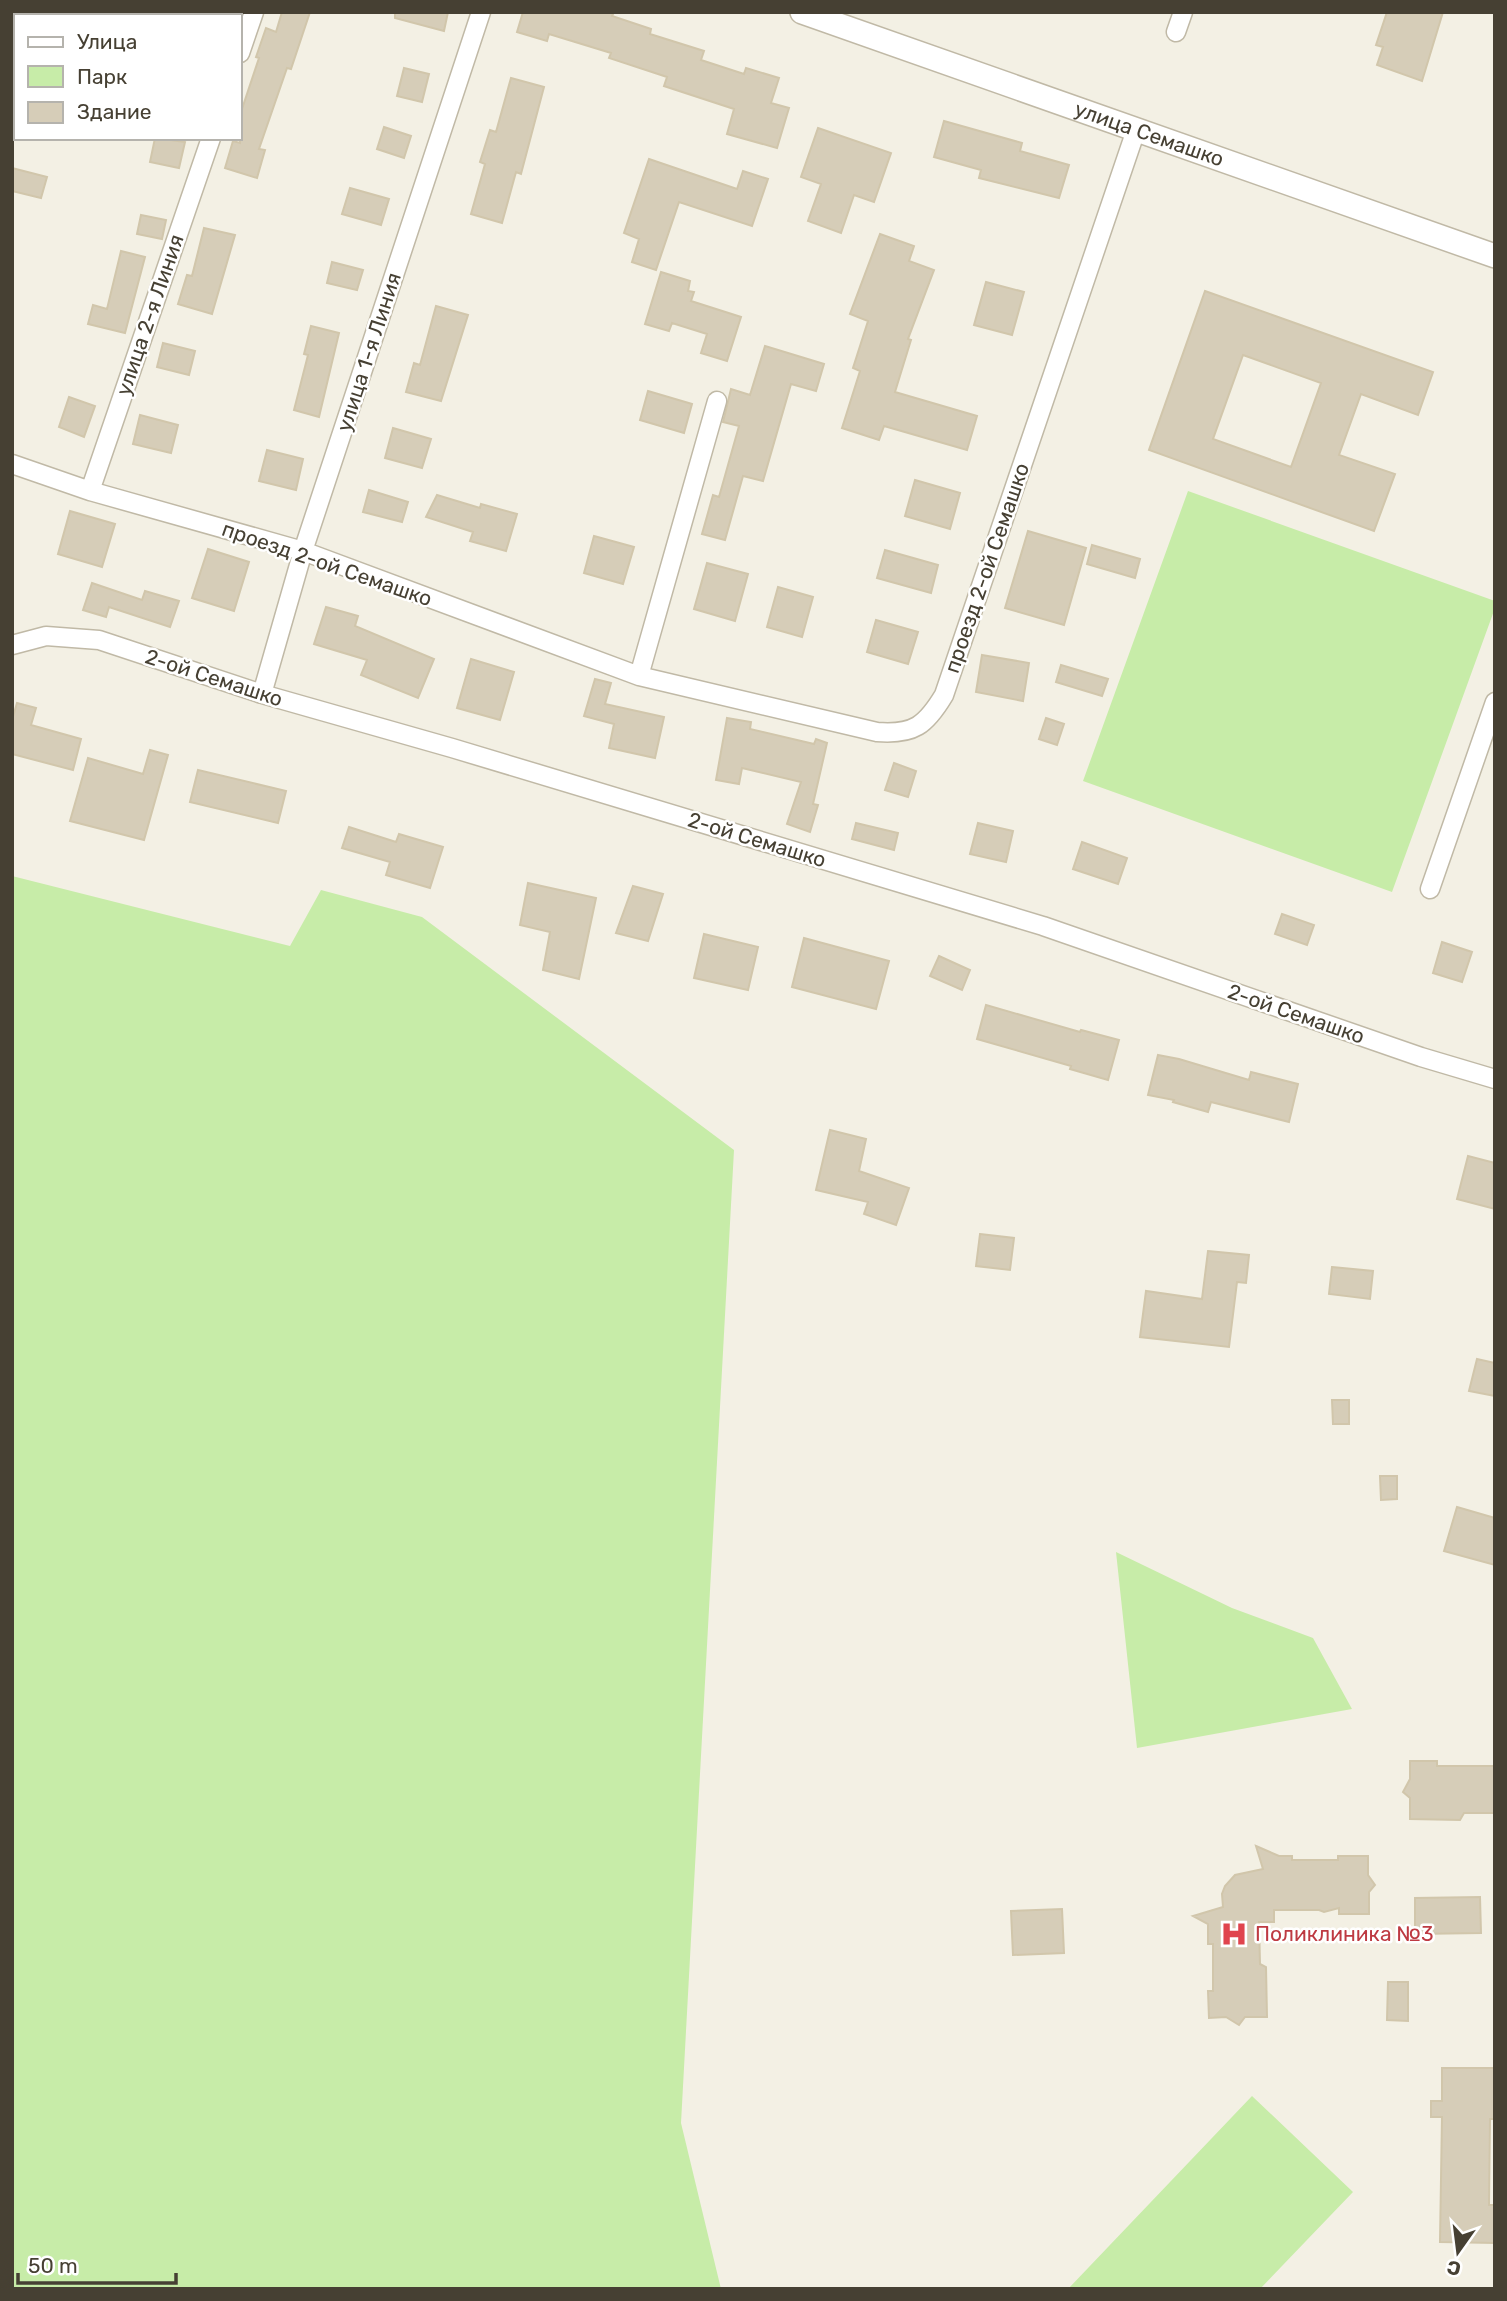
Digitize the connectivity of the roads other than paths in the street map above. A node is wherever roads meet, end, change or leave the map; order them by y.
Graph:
1 (254, 12) edge
2 (481, 12) edge
3 (802, 12) edge
4 (1183, 12) edge
5 (1176, 32) dead end
6 (242, 47) edge
7 (1136, 130) junction
8 (210, 140) edge
9 (1495, 256) edge
10 (717, 401) dead end
11 (12, 464) edge
12 (90, 491) junction
13 (303, 551) junction
14 (12, 645) edge
15 (639, 676) junction
16 (262, 694) junction
17 (1495, 702) edge
18 (1430, 889) dead end
19 (1495, 1079) edge

1 - 6 street
2 - 13 street, улица 1-я Линия
3 - 7 street, улица Семашко
4 - 5 street
7 - 9 street, улица Семашко
7 - 15 street, проезд 2-ой Семашко
8 - 12 street, улица 2-я Линия
10 - 15 street
11 - 12 street, проезд 2-ой Семашко
12 - 13 street, проезд 2-ой Семашко
13 - 15 street, проезд 2-ой Семашко
13 - 16 street, улица 1-я Линия
14 - 16 street, 2-ой Семашко
16 - 19 street, 2-ой Семашко
17 - 18 street

